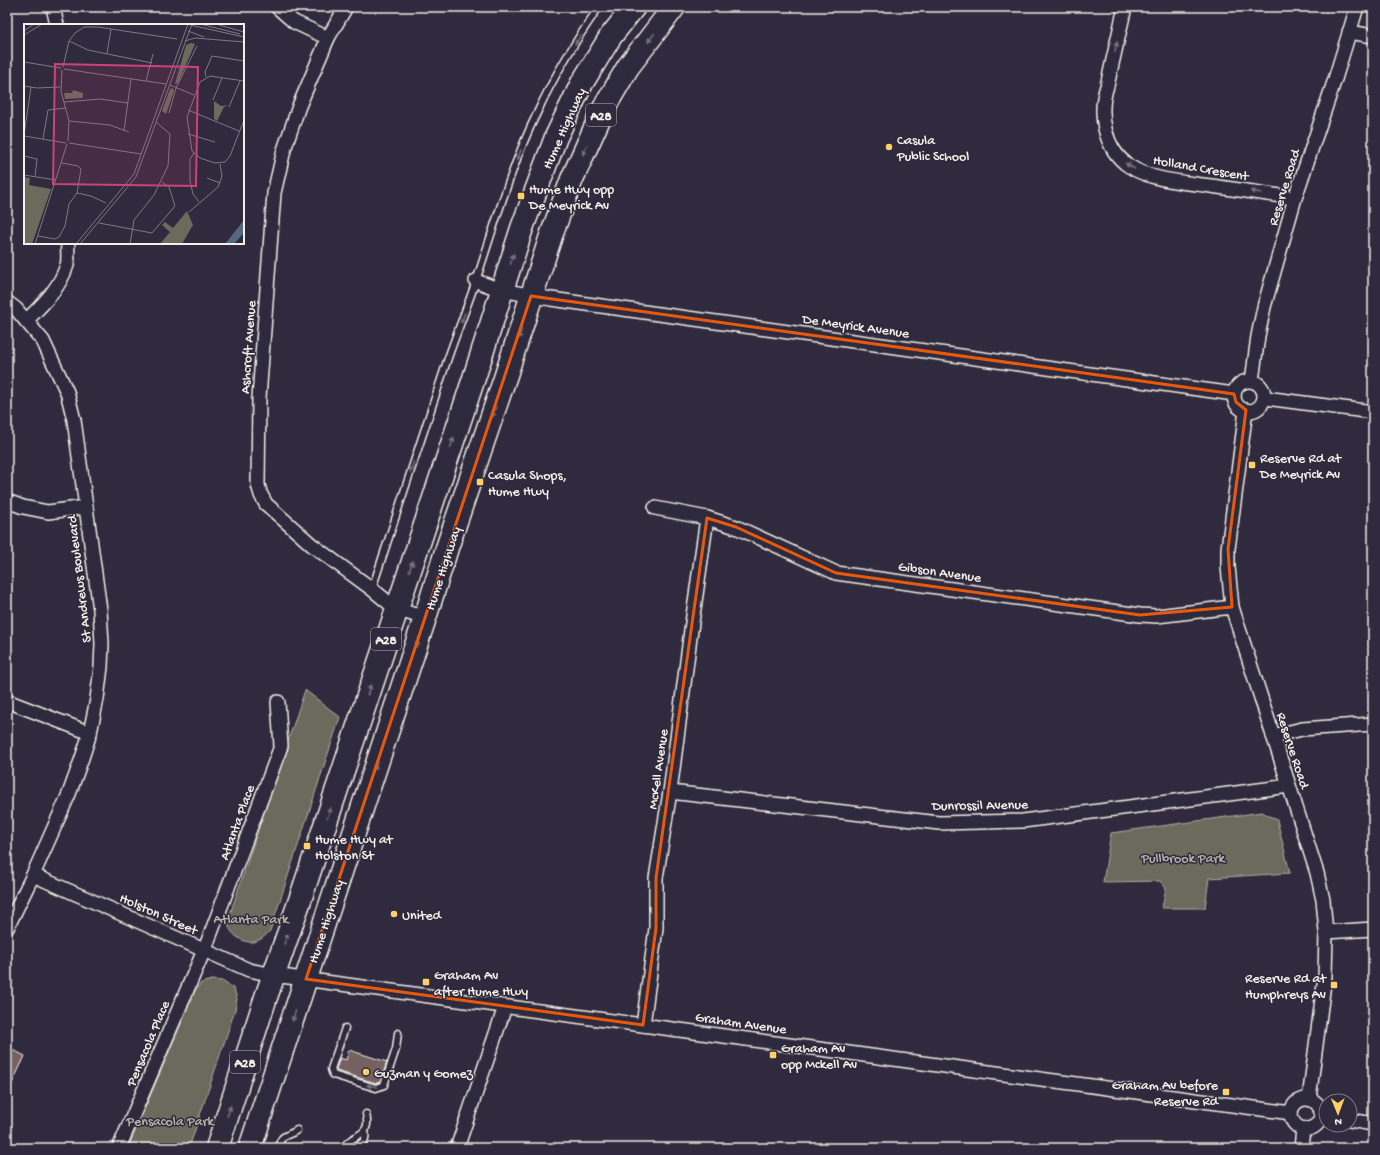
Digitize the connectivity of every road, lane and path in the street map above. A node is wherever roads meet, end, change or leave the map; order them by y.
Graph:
1 (53, 7) edge
2 (277, 7) edge
3 (346, 7) edge
4 (599, 7) edge
5 (634, 7) edge
6 (674, 7) edge
7 (1126, 7) edge
8 (1357, 7) edge
9 (57, 24) edge
10 (1349, 32) junction
11 (1373, 36) edge
12 (328, 38) junction
13 (1295, 198) junction
14 (68, 244) edge
15 (476, 281) junction
16 (501, 290) junction
17 (531, 296) junction
18 (7, 302) edge
19 (26, 321) junction
20 (1252, 381) junction
21 (1234, 394) junction
22 (1264, 398) junction
23 (1246, 410) junction
24 (1373, 412) edge
25 (7, 501) edge
26 (86, 507) junction
27 (655, 508) dead end
28 (707, 518) junction
29 (372, 589) junction
30 (1232, 608) junction
31 (396, 609) junction
32 (425, 618) junction
33 (7, 701) edge
34 (278, 702) dead end
35 (1373, 724) edge
36 (90, 733) junction
37 (1273, 736) junction
38 (1289, 786) junction
39 (670, 792) junction
40 (33, 875) junction
41 (7, 928) edge
42 (1373, 929) edge
43 (1326, 932) junction
44 (204, 951) junction
45 (274, 975) junction
46 (306, 979) junction
47 (505, 1007) junction
48 (643, 1025) junction
49 (345, 1028) dead end
50 (398, 1033) dead end
51 (1309, 1099) junction
52 (1318, 1106) edge
53 (1291, 1112) junction
54 (366, 1114) dead end
55 (1358, 1121) edge
56 (1318, 1123) edge
57 (1373, 1124) edge
58 (1303, 1129) junction
59 (297, 1130) dead end
60 (365, 1130) junction
61 (119, 1148) edge
62 (217, 1148) edge
63 (250, 1148) edge
64 (278, 1148) edge
65 (344, 1148) edge
66 (352, 1148) edge
67 (457, 1148) edge
68 (1301, 1148) edge

1 - 9 street
2 - 12 street
3 - 12 street, Ashcroft Avenue
4 -> 15 lane
16 -> 5 highway, Hume Highway / A28
6 -> 17 highway, Hume Highway / A28
13 -> 7 street, Holland Crescent
8 - 10 street, Reserve Road
10 - 11 street
10 - 13 street, Reserve Road
12 - 29 street, Ashcroft Avenue
13 - 20 street, Reserve Road
14 - 19 street
15 - 16 street, De Meyrick Avenue
15 -> 29 lane
16 - 17 street, De Meyrick Avenue
31 -> 16 highway, Hume Highway / A28
17 - 21 street, De Meyrick Avenue
17 -> 32 highway, Hume Highway / A28
18 - 19 street, St Andrews Boulevard
19 - 26 street, St Andrews Boulevard
20 - 21 street
20 - 22 street
21 - 23 street
22 - 23 street
22 - 24 street
23 - 30 street, Reserve Road
25 - 26 street
26 - 36 street, St Andrews Boulevard
27 - 28 street, Gibson Avenue
28 - 30 street, Gibson Avenue
28 - 39 street, McKell Avenue
29 - 31 street, Ashcroft Avenue
30 - 37 street, Reserve Road
31 - 32 street, Ashcroft Avenue
45 -> 31 highway, Hume Highway / A28
32 -> 46 highway, Hume Highway / A28
33 - 36 street
34 - 44 street, Atlanta Place
35 - 37 street
36 - 40 street, St Andrews Boulevard
37 - 38 street, Reserve Road
38 - 39 street, Dunrossil Avenue
38 - 43 street, Reserve Road
39 - 48 street, McKell Avenue
40 - 41 street, St Andrews Boulevard
40 - 44 street, Holston Street
42 - 43 street
43 - 51 street, Reserve Road
44 - 45 street, Holston Street
44 - 61 street, Pensacola Place
45 - 46 street, Holston Street
62 -> 45 highway, Hume Highway / A28
46 - 47 street, Graham Avenue
46 -> 63 highway, Hume Highway / A28
47 - 48 street, Graham Avenue
47 - 67 street
48 - 53 street, Graham Avenue
50 -> 49 lane
51 - 52 street
51 - 53 street
53 - 58 street
54 - 60 lane
55 - 57 street
56 - 58 street
58 - 68 street
59 - 64 lane
60 - 65 lane
60 - 66 lane

